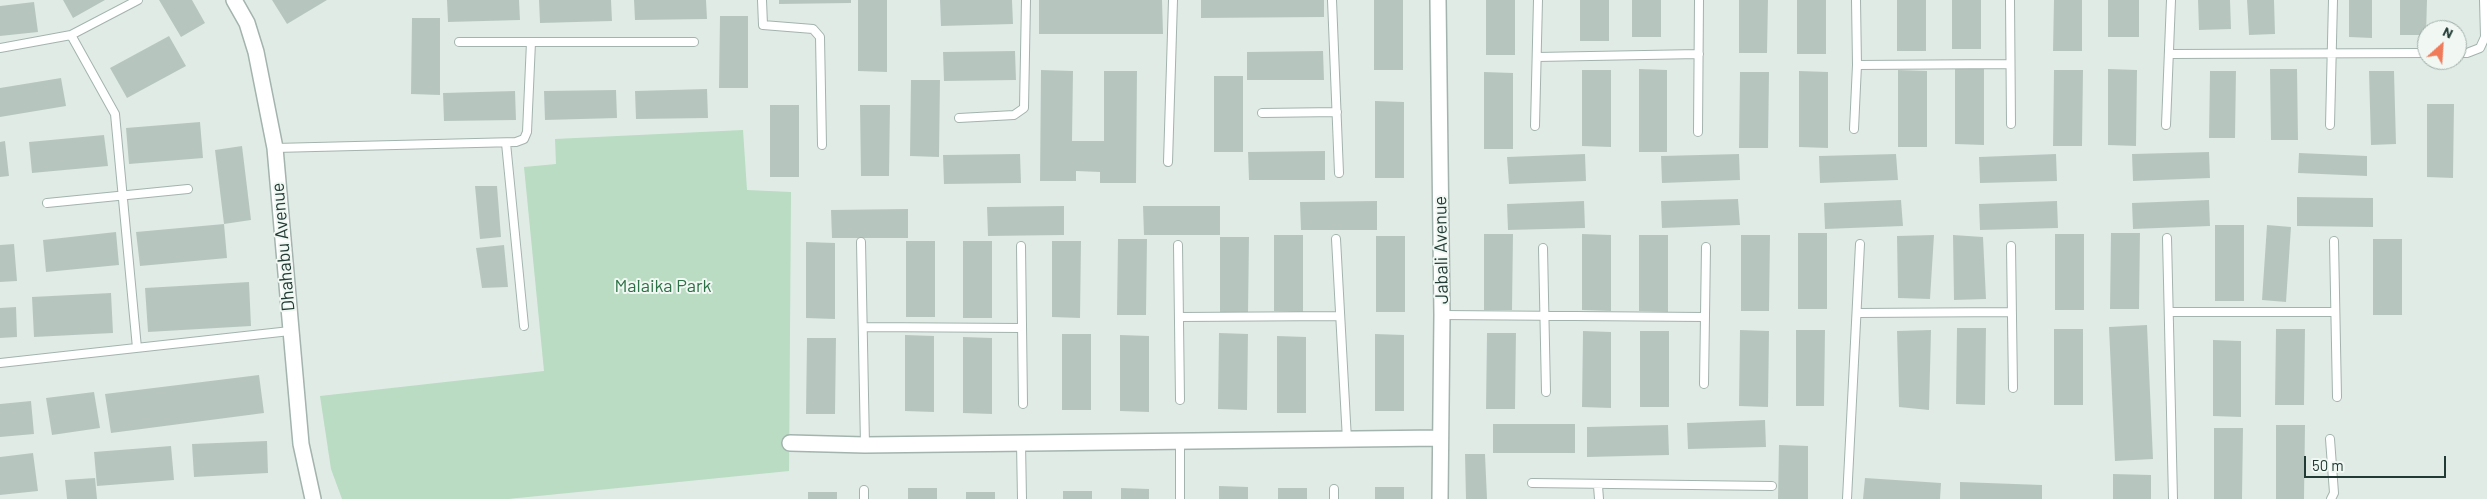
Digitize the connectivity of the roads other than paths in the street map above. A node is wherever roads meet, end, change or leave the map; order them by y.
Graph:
1 (138, 0) edge
2 (234, 0) edge
3 (762, 0) edge
4 (1026, 0) edge
5 (1172, 0) edge
6 (1332, 0) edge
7 (1438, 0) edge
8 (1538, 0) edge
9 (1699, 0) edge
10 (1856, 0) edge
11 (2010, 0) edge
12 (2171, 0) edge
13 (2333, 0) edge
14 (2484, 0) edge
15 (71, 35) junction
16 (459, 42) dead end
17 (531, 42) junction
18 (694, 42) dead end
19 (0, 48) edge
20 (2332, 52) junction
21 (2417, 53) edge
22 (2467, 53) edge
23 (1699, 54) junction
24 (2169, 54) junction
25 (1537, 57) junction
26 (2009, 64) junction
27 (1857, 65) junction
28 (1337, 112) junction
29 (1262, 113) dead end
30 (959, 118) dead end
31 (2011, 124) dead end
32 (2166, 125) dead end
33 (2330, 125) dead end
34 (1535, 126) dead end
35 (1854, 130) dead end
36 (1698, 132) dead end
37 (506, 143) junction
38 (822, 145) dead end
39 (275, 148) junction
40 (1168, 162) dead end
41 (1339, 173) dead end
42 (188, 188) dead end
43 (123, 195) junction
44 (47, 203) dead end
45 (2167, 238) dead end
46 (1336, 239) dead end
47 (2334, 241) dead end
48 (862, 242) dead end
49 (1860, 244) dead end
50 (1178, 245) dead end
51 (1020, 246) dead end
52 (2011, 246) dead end
53 (1706, 247) dead end
54 (1543, 248) dead end
55 (2011, 312) junction
56 (2169, 312) junction
57 (2335, 312) junction
58 (1858, 313) junction
59 (1442, 315) junction
60 (1340, 316) junction
61 (1544, 316) junction
62 (1179, 317) junction
63 (1705, 317) junction
64 (524, 326) dead end
65 (863, 327) junction
66 (1022, 328) junction
67 (290, 330) junction
68 (137, 348) junction
69 (0, 363) edge
70 (1704, 384) dead end
71 (2013, 388) dead end
72 (1546, 392) dead end
73 (2336, 397) dead end
74 (1180, 400) dead end
75 (1023, 404) dead end
76 (1439, 438) junction
77 (2330, 439) dead end
78 (1347, 440) junction
79 (1180, 442) junction
80 (790, 443) dead end
81 (1021, 443) junction
82 (865, 445) junction
83 (1532, 483) dead end
84 (1598, 486) junction
85 (1772, 486) dead end
86 (1334, 489) dead end
87 (864, 490) dead end
88 (312, 499) edge
89 (864, 499) edge
90 (1022, 499) edge
91 (1180, 499) edge
92 (1334, 499) edge
93 (1440, 499) edge
94 (1599, 499) edge
95 (1848, 499) edge
96 (2172, 499) edge
97 (2331, 499) edge

1 - 15 lane
2 - 39 street, Dhahabu Avenue
3 - 38 lane
4 - 30 lane
5 - 40 lane
6 - 28 lane
7 - 59 street, Jabali Avenue
8 - 25 lane
9 - 23 lane
10 - 27 lane
11 - 26 lane
12 - 24 lane
13 - 20 lane
14 - 22 lane
15 - 19 lane
15 - 43 lane
16 - 17 lane
17 - 18 lane
17 - 37 lane
20 - 21 lane
20 - 24 lane
20 - 33 lane
23 - 25 lane
23 - 36 lane
24 - 32 lane
25 - 34 lane
26 - 27 lane
26 - 31 lane
27 - 35 lane
28 - 29 lane
28 - 41 lane
37 - 39 lane
37 - 64 lane
39 - 67 street, Dhahabu Avenue
42 - 43 lane
43 - 44 lane
43 - 68 lane
45 - 56 lane
46 - 60 lane
47 - 57 lane
48 - 65 lane
49 - 58 lane
50 - 62 lane
51 - 66 lane
52 - 55 lane
53 - 63 lane
54 - 61 lane
55 - 58 lane
55 - 71 lane
56 - 57 lane
56 - 96 lane
57 - 73 lane
58 - 95 lane
59 - 61 lane
59 - 76 street, Jabali Avenue
60 - 62 lane
60 - 78 lane
61 - 63 lane
61 - 72 lane
62 - 74 lane
63 - 70 lane
65 - 66 lane
65 - 82 lane
66 - 75 lane
67 - 68 lane
67 - 88 street, Dhahabu Avenue
68 - 69 lane
76 - 78 street
76 - 93 street, Jabali Avenue
77 - 97 lane
78 - 79 street
79 - 81 street
79 - 91 lane
80 - 82 street
81 - 82 street
81 - 90 lane
83 - 84 lane
84 - 85 lane
84 - 94 lane
86 - 92 lane
87 - 89 lane

